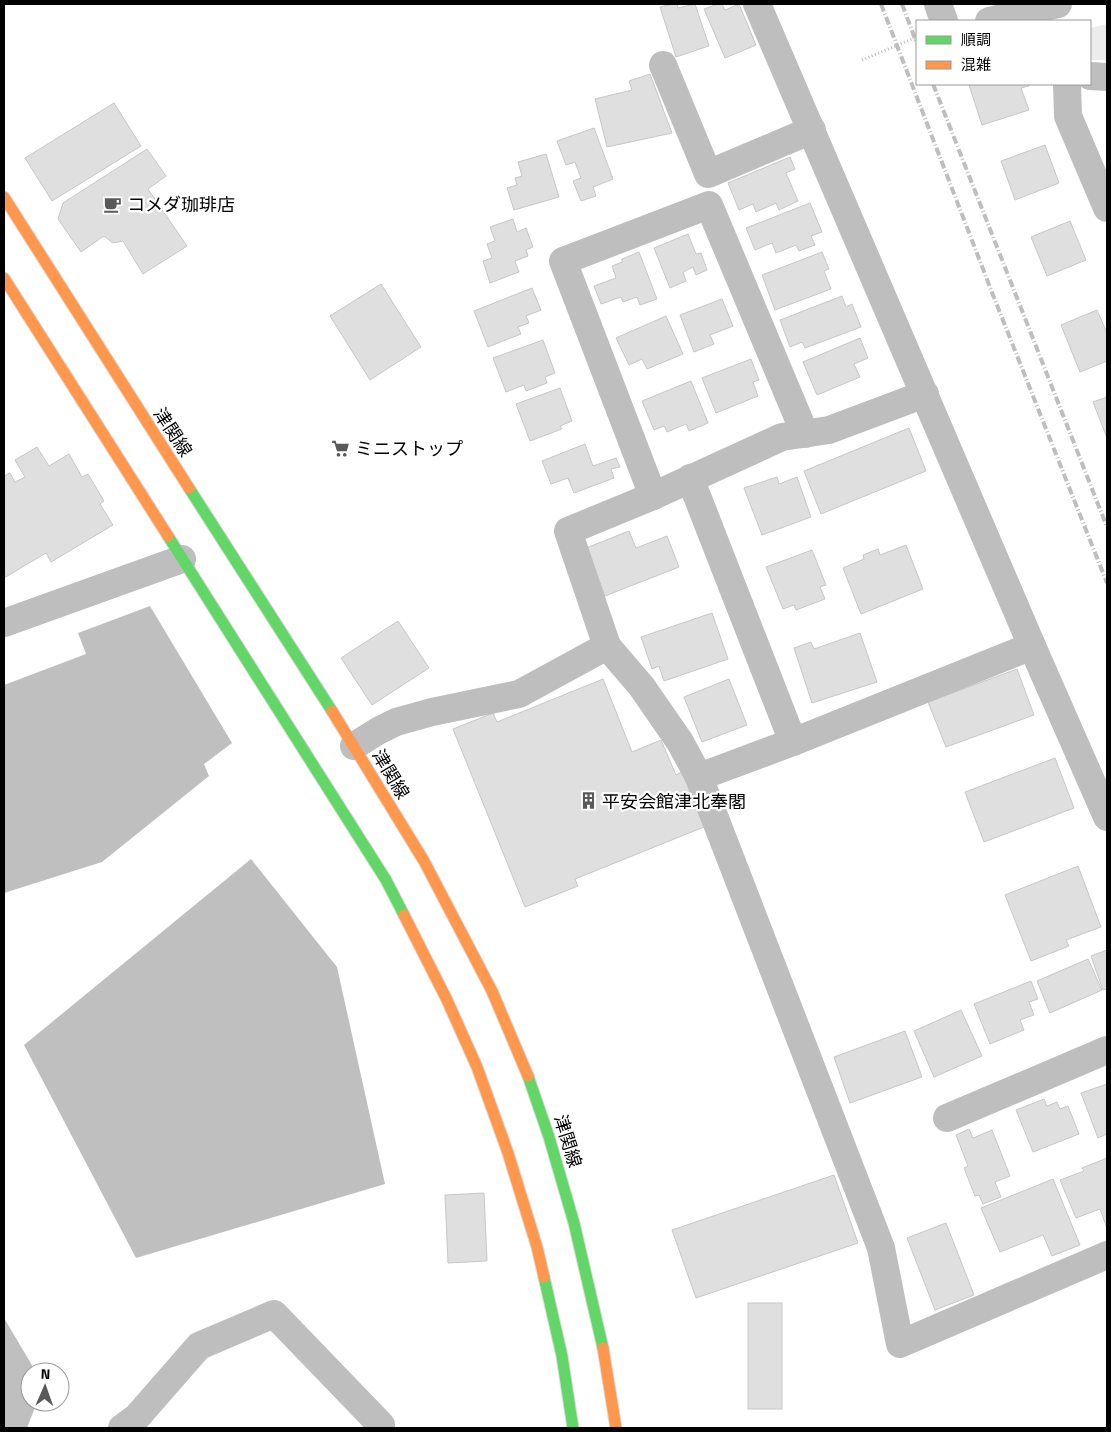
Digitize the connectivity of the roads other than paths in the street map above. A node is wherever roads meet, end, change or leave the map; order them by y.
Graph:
1 (757, 4) edge
2 (938, 4) edge
3 (1058, 4) edge
4 (944, 20) edge
5 (994, 20) edge
6 (663, 66) dead end
7 (1091, 76) edge
8 (1107, 76) edge
9 (1067, 85) edge
10 (812, 130) junction
11 (4, 197) edge
12 (1107, 208) edge
13 (4, 278) edge
14 (925, 394) junction
15 (805, 434) junction
16 (690, 478) junction
17 (653, 496) junction
18 (182, 559) junction
19 (4, 623) edge
20 (607, 646) junction
21 (1032, 646) junction
22 (793, 742) junction
23 (354, 746) junction
24 (700, 777) junction
25 (1107, 817) edge
26 (1107, 1050) edge
27 (946, 1118) dead end
28 (1107, 1255) edge
29 (135, 1425) edge
30 (381, 1425) dead end
31 (573, 1428) edge
32 (616, 1428) edge

1 - 10 street
2 - 4 street
3 - 5 street
6 - 10 street
7 - 8 street
9 - 12 street
10 - 14 street
11 - 23 main road, 津関線
13 - 18 main road
14 - 15 street
14 - 21 street
15 - 16 street
15 - 17 street
16 - 17 street
16 - 22 street
17 - 20 street
18 - 19 street
18 - 31 main road
20 - 23 street
20 - 24 street
21 - 22 street
21 - 25 street
22 - 24 street
23 - 32 main road, 津関線
24 - 28 street
26 - 27 street
29 - 30 street

